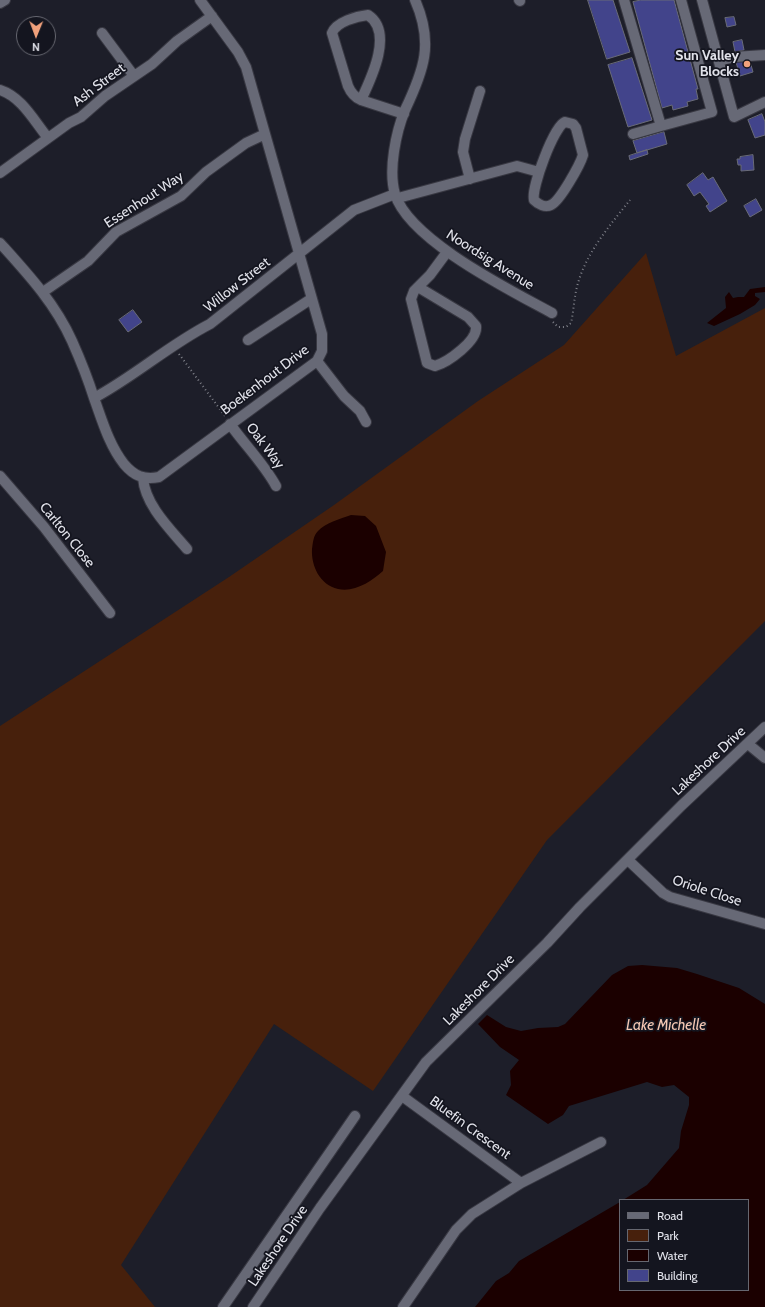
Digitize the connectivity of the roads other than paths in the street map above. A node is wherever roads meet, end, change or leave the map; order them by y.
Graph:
1 (5, 0) edge
2 (200, 0) edge
3 (415, 0) edge
4 (624, 0) edge
5 (681, 0) edge
6 (702, 0) edge
7 (0, 3) edge
8 (212, 16) junction
9 (102, 33) dead end
10 (765, 55) edge
11 (719, 61) junction
12 (134, 76) junction
13 (0, 90) edge
14 (480, 91) dead end
15 (361, 100) junction
16 (765, 102) edge
17 (404, 114) junction
18 (660, 126) junction
19 (634, 134) dead end
20 (263, 135) junction
21 (48, 138) junction
22 (539, 172) junction
23 (0, 173) edge
24 (470, 179) junction
25 (397, 196) junction
26 (0, 243) edge
27 (447, 252) junction
28 (298, 256) junction
29 (418, 287) junction
30 (43, 292) junction
31 (311, 299) junction
32 (552, 314) road end
33 (248, 340) dead end
34 (317, 361) junction
35 (94, 398) junction
36 (366, 422) dead end
37 (230, 424) junction
38 (0, 476) edge
39 (143, 478) junction
40 (276, 486) dead end
41 (187, 549) dead end
42 (110, 614) dead end
43 (765, 727) edge
44 (748, 744) junction
45 (765, 758) edge
46 (628, 860) junction
47 (765, 924) edge
48 (402, 1096) junction
49 (355, 1116) dead end
50 (601, 1142) dead end
51 (521, 1183) junction
52 (224, 1307) edge
53 (253, 1307) edge
54 (403, 1307) edge

1 - 7 street
2 - 8 street, Boekenhout Drive
3 - 17 street, Noordsig Avenue
4 - 18 street
5 - 18 street
6 - 11 street
8 - 12 street, Ash Street
8 - 20 street, Boekenhout Drive
9 - 12 street
10 - 11 street
11 - 16 street
12 - 21 street, Ash Street
13 - 21 street
14 - 24 street
15 - 15 street
15 - 17 street
17 - 25 street, Noordsig Avenue
18 - 19 street
20 - 28 street, Boekenhout Drive
20 - 30 street, Essenhout Way
21 - 23 street, Ash Street
22 - 22 street
22 - 24 street, Willow Street
24 - 25 street, Willow Street
25 - 27 street, Noordsig Avenue
25 - 28 street, Willow Street
26 - 30 street
27 - 29 street
27 - 32 street, Noordsig Avenue
28 - 31 street, Boekenhout Drive
28 - 35 street, Willow Street
29 - 29 street
30 - 35 street
31 - 33 street
31 - 34 street, Boekenhout Drive
34 - 36 street
34 - 37 street, Boekenhout Drive
35 - 39 street
37 - 39 street, Boekenhout Drive
37 - 40 street, Oak Way
38 - 42 street, Carlton Close
39 - 41 street
43 - 44 street, Lakeshore Drive
44 - 45 street
44 - 46 street, Lakeshore Drive
46 - 47 street, Oriole Close
46 - 48 street, Lakeshore Drive
48 - 51 street, Bluefin Crescent
48 - 53 street, Lakeshore Drive
49 - 52 street
50 - 51 street
51 - 54 street

